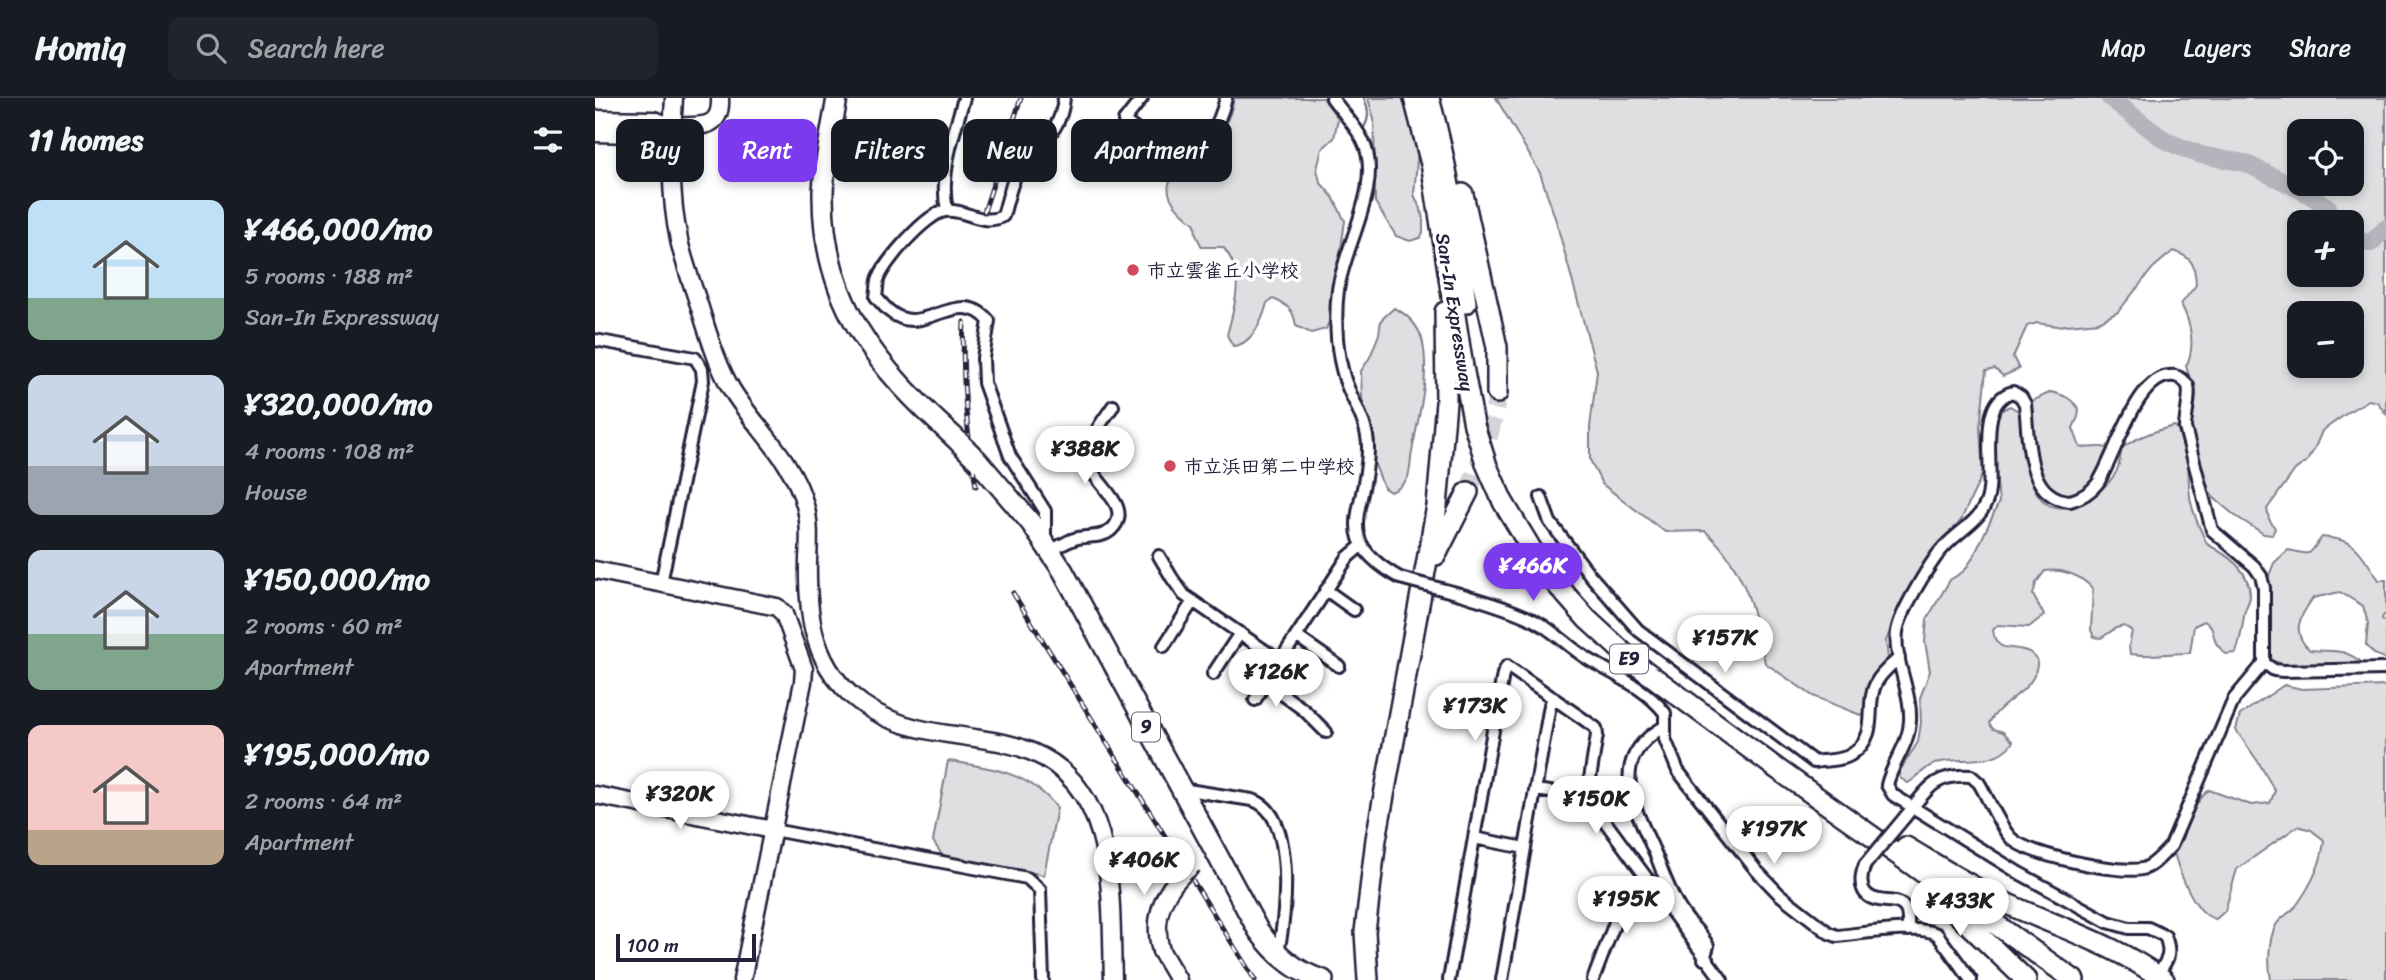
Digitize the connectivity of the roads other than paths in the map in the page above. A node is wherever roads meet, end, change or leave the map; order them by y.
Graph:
1 (674, 98) edge
2 (720, 98) edge
3 (837, 98) edge
4 (964, 98) edge
5 (1064, 98) edge
6 (1142, 98) edge
7 (1226, 98) edge
8 (1332, 98) edge
9 (1414, 98) edge
10 (1429, 98) edge
11 (1437, 98) edge
12 (673, 119) edge
13 (595, 120) edge
14 (616, 120) edge
15 (704, 126) edge
16 (595, 133) edge
17 (616, 133) edge
18 (672, 182) edge
19 (947, 210) junction
20 (1439, 211) junction
21 (595, 340) edge
22 (1497, 393) tunnel mouth
23 (1113, 406) dead end
24 (1476, 415) junction
25 (1468, 492) tunnel mouth
26 (1541, 497) dead end
27 (1361, 546) junction
28 (1048, 548) junction
29 (1159, 556) dead end
30 (595, 569) edge
31 (661, 583) junction
32 (1326, 590) junction
33 (1193, 601) junction
34 (1418, 609) junction
35 (1354, 610) dead end
36 (1240, 633) junction
37 (1296, 636) junction
38 (1164, 646) dead end
39 (1899, 658) junction
40 (1280, 661) junction
41 (2264, 663) junction
42 (1339, 666) dead end
43 (2386, 669) edge
44 (1213, 674) dead end
45 (1277, 681) junction
46 (1554, 698) junction
47 (1255, 699) dead end
48 (1664, 727) junction
49 (1326, 732) dead end
50 (1776, 768) junction
51 (1180, 789) junction
52 (1535, 790) junction
53 (595, 795) edge
54 (1587, 797) junction
55 (1913, 807) junction
56 (773, 830) junction
57 (1474, 838) junction
58 (1878, 841) junction
59 (1525, 848) junction
60 (1215, 852) junction
61 (1654, 887) junction
62 (1908, 930) junction
63 (1279, 947) dead end
64 (1704, 959) junction
65 (2158, 978) edge
66 (1969, 979) edge
67 (744, 980) edge
68 (1043, 980) edge
69 (1112, 980) edge
70 (1178, 980) edge
71 (1323, 980) edge
72 (1368, 980) edge
73 (1449, 980) edge
74 (1502, 980) edge
75 (1593, 980) edge
76 (1722, 980) edge
77 (2027, 980) edge
78 (2074, 980) edge

1 - 12 street
2 - 15 street
3 - 28 highway, 9, bridge
4 - 19 street
5 - 19 street
6 - 7 street
8 - 27 street
9 - 20 highway, San-In Expressway / E9
10 - 24 highway, San-In Expressway / E9
11 - 22 highway
13 - 14 street
16 - 17 street
18 - 69 street
19 - 28 street
20 - 24 highway, San-In Expressway / E9
20 - 34 highway
21 - 31 street
23 - 28 street
24 - 50 highway, San-In Expressway / E9
25 - 34 highway
26 - 39 street
27 - 32 street
27 - 48 street, bridge
28 - 51 highway, 9
29 - 33 street
30 - 31 street
31 - 56 street
32 - 35 street
32 - 37 street
33 - 36 street
33 - 38 street
34 - 72 highway
36 - 40 street
36 - 44 street
37 - 40 street
37 - 42 street
39 - 41 street
39 - 55 street
40 - 45 street
41 - 43 street
41 - 55 street
45 - 47 street
45 - 49 street
46 - 52 street
46 - 54 street
46 - 57 street
48 - 62 street
48 - 64 street
50 - 58 highway, San-In Expressway / E9
50 - 65 highway
51 - 60 highway, 9
51 - 63 street
52 - 54 street
52 - 59 street
53 - 56 street
54 - 61 street
55 - 62 street, bridge
55 - 65 street
56 - 67 street
56 - 68 street
57 - 59 street
57 - 73 street
58 - 77 highway
58 - 78 highway, San-In Expressway / E9
59 - 74 street
60 - 70 street, bridge
60 - 71 highway, 9
61 - 64 street
61 - 75 street
62 - 66 street
64 - 76 street

